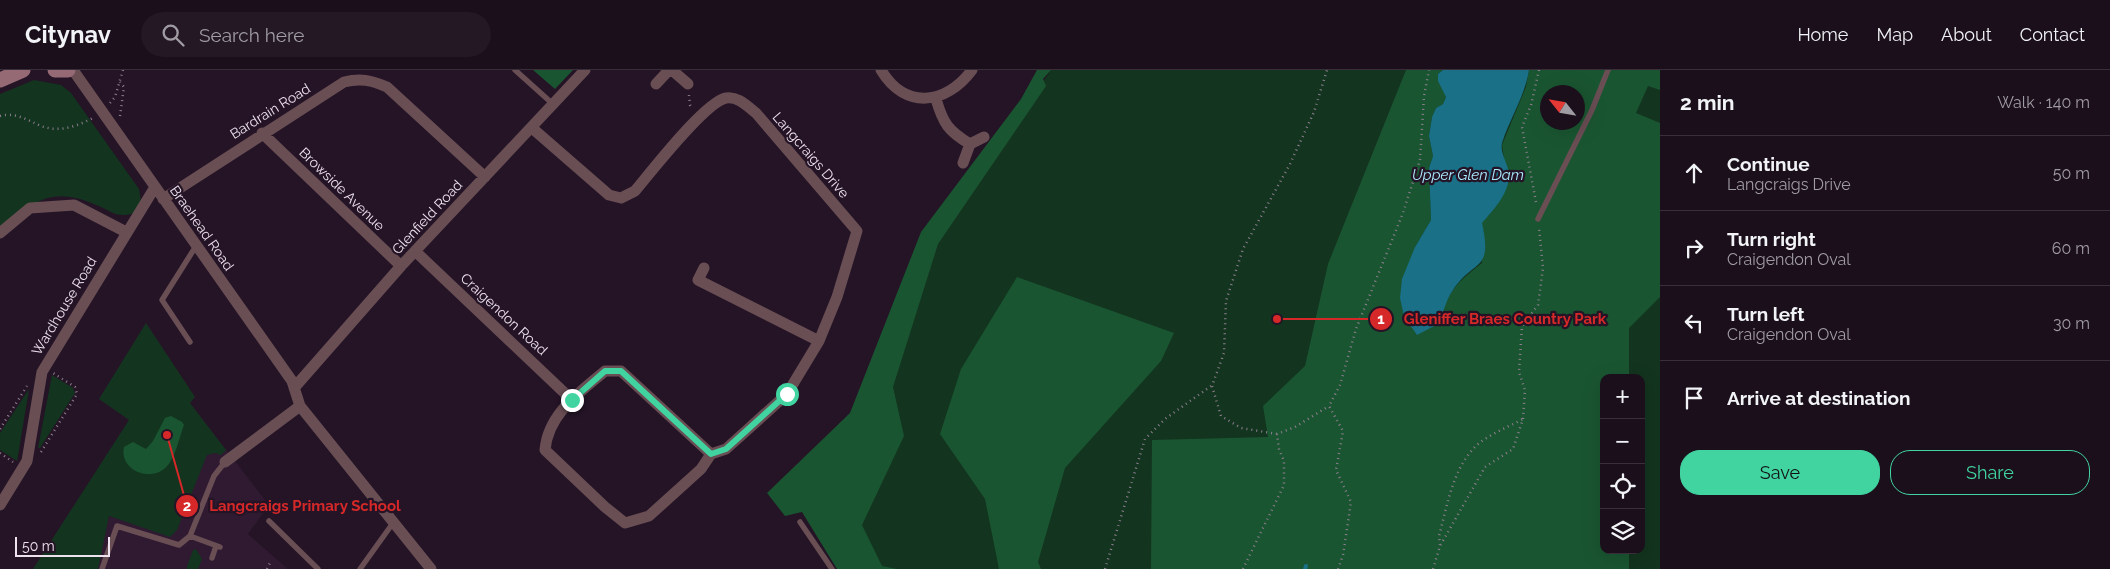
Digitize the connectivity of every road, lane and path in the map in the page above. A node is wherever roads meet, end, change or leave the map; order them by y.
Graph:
1 (23, 70) edge
2 (55, 70) edge
3 (68, 70) edge
4 (73, 70) edge
5 (122, 70) edge
6 (515, 70) edge
7 (585, 70) edge
8 (671, 70) edge
9 (880, 70) edge
10 (972, 70) edge
11 (1327, 70) edge
12 (1429, 70) edge
13 (1539, 70) edge
14 (1608, 70) edge
15 (0, 80) edge
16 (120, 82) junction
17 (656, 84) dead end
18 (688, 84) joint
19 (936, 99) junction
20 (554, 105) junction
21 (104, 113) junction
22 (0, 116) edge
23 (700, 117) junction
24 (532, 128) junction
25 (262, 133) junction
26 (984, 137) dead end
27 (121, 138) junction
28 (970, 144) junction
29 (963, 163) dead end
30 (485, 177) junction
31 (155, 187) junction
32 (163, 199) junction
33 (1538, 219) junction
34 (126, 232) junction
35 (0, 233) edge
36 (196, 246) junction
37 (415, 251) junction
38 (400, 266) junction
39 (704, 268) dead end
40 (819, 341) junction
41 (190, 342) dead end
42 (42, 372) junction
43 (1212, 386) junction
44 (294, 388) junction
45 (572, 400) junction
46 (300, 406) junction
47 (1329, 406) junction
48 (1523, 419) junction
49 (0, 429) edge
50 (1277, 434) junction
51 (0, 453) edge
52 (711, 454) junction
53 (225, 462) joint
54 (25, 465) junction
55 (0, 505) edge
56 (269, 521) dead end
57 (800, 522) dead end
58 (394, 523) junction
59 (190, 536) junction
60 (1440, 546) junction
61 (212, 558) dead end
62 (271, 560) dead end
63 (102, 569) edge
64 (267, 569) edge
65 (318, 569) edge
66 (360, 569) edge
67 (431, 569) edge
68 (832, 569) edge
69 (1105, 569) edge
70 (1243, 569) edge
71 (1338, 569) edge
72 (1433, 569) edge

1 - 15 street
2 - 3 street
4 - 21 street, Braehead Road
5 - 16 path
6 - 20 lane
7 - 20 street, Glenfield Road
8 - 17 street
8 - 18 street
9 - 19 street
10 - 19 street
11 - 43 path
12 - 47 path
13 - 33 path
14 - 33 lane
16 - 21 path
16 - 27 path
18 - 23 path
19 - 28 street
20 - 24 street, Glenfield Road
21 - 22 path
21 - 27 street, Braehead Road
23 - 24 street, Langcraigs Drive
23 - 40 street, Langcraigs Drive
24 - 30 street, Glenfield Road
25 - 30 street, Bardrain Road
25 - 32 street, Bardrain Road
25 - 38 street, Browside Avenue
26 - 28 street
27 - 31 street, Braehead Road
28 - 29 street
30 - 37 street, Glenfield Road
31 - 32 street, Braehead Road
31 - 34 street, Wardhouse Road
32 - 36 street, Braehead Road
33 - 48 path
34 - 35 street
34 - 42 street, Wardhouse Road
36 - 41 lane
36 - 44 street, Braehead Road
37 - 38 street, Glenfield Road
37 - 45 street, Craigendon Road
38 - 44 street, Glenfield Road
39 - 40 street
40 - 52 street, Langcraigs Drive
42 - 49 path
42 - 54 street, Wardhouse Road
42 - 54 path
43 - 50 path
43 - 69 path
44 - 46 street, Braehead Road
45 - 52 street
45 - 52 street
46 - 53 street
46 - 58 street, Braehead Road
47 - 50 path
47 - 71 path
48 - 60 path
48 - 60 path
50 - 70 path
51 - 54 path
53 - 59 lane
54 - 55 street, Wardhouse Road
56 - 65 lane
57 - 68 lane
58 - 66 lane
58 - 67 street, Braehead Road
59 - 61 lane
59 - 63 lane
60 - 72 path
62 - 64 path

